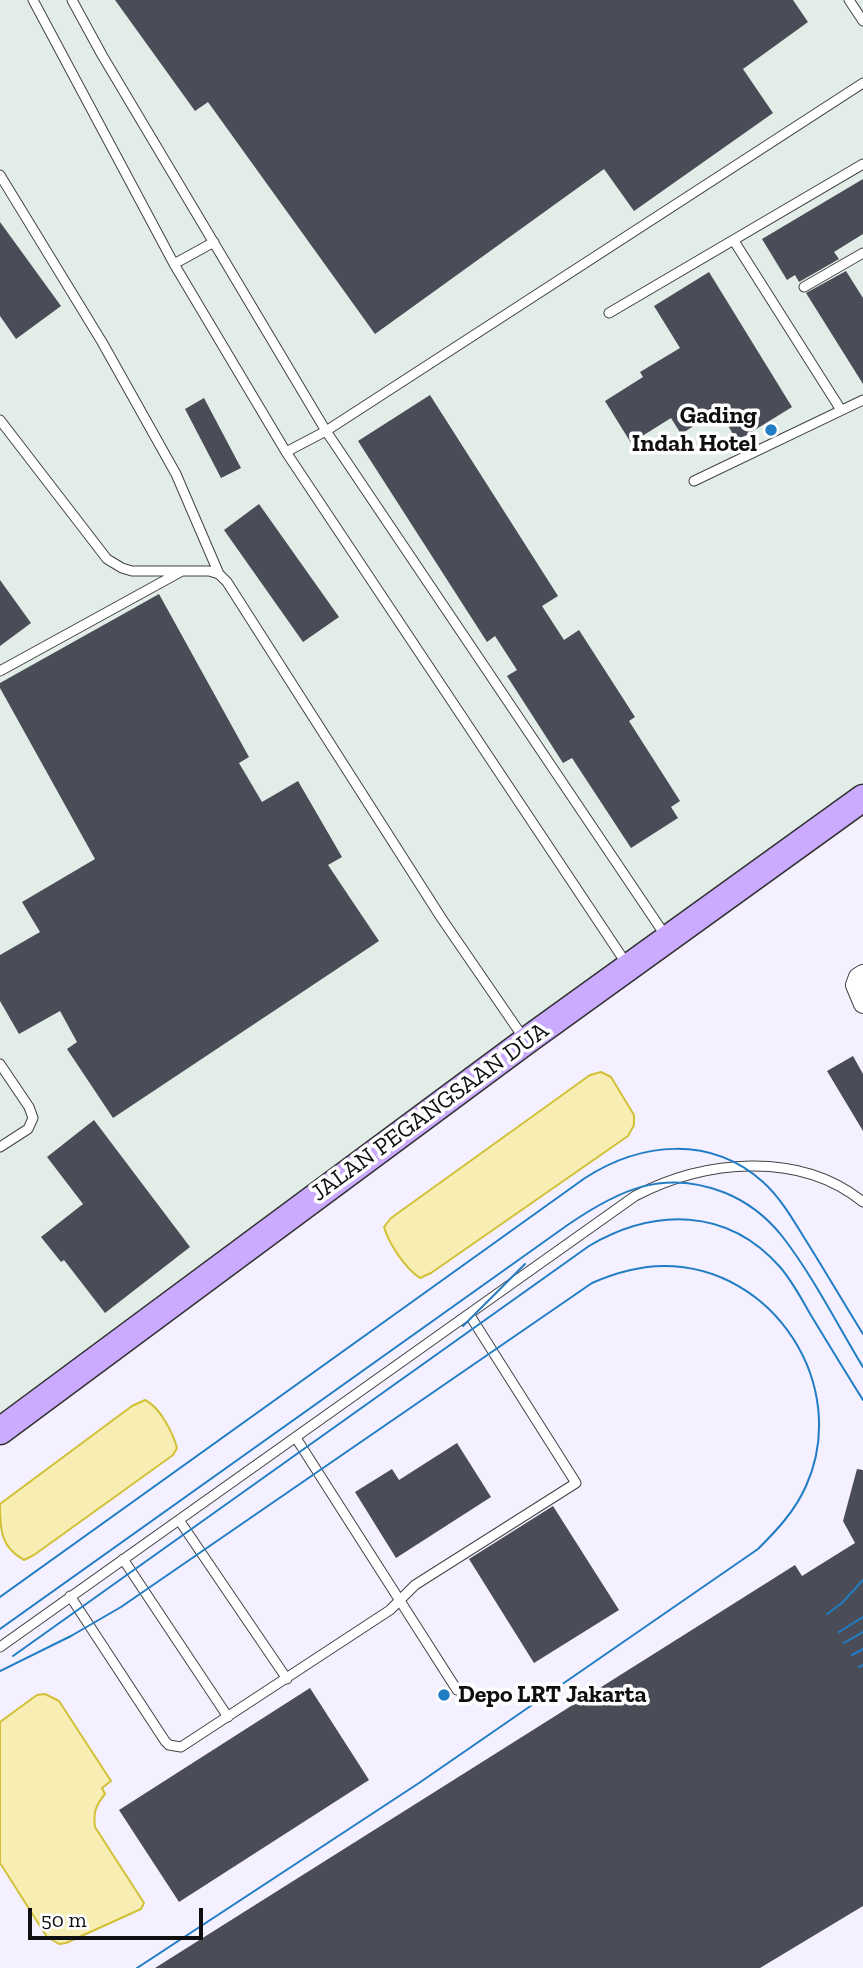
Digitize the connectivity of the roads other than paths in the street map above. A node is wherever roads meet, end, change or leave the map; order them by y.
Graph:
1 (33, 0) edge
2 (72, 0) edge
3 (849, 0) edge
4 (862, 16) edge
5 (863, 83) edge
6 (863, 164) edge
7 (0, 175) edge
8 (734, 241) junction
9 (214, 242) junction
10 (863, 253) edge
11 (174, 264) junction
12 (804, 287) dead end
13 (609, 313) dead end
14 (863, 400) edge
15 (841, 410) junction
16 (0, 420) edge
17 (326, 431) junction
18 (286, 452) junction
19 (694, 481) dead end
20 (185, 570) junction
21 (219, 574) junction
22 (0, 671) edge
23 (863, 798) edge
24 (668, 938) junction
25 (629, 967) junction
26 (861, 975) edge
27 (863, 1004) edge
28 (526, 1041) junction
29 (0, 1064) edge
30 (0, 1147) edge
31 (863, 1202) edge
32 (469, 1314) junction
33 (0, 1430) edge
34 (296, 1438) junction
35 (179, 1520) junction
36 (123, 1559) junction
37 (70, 1596) junction
38 (400, 1600) junction
39 (0, 1647) edge
40 (287, 1679) junction
41 (457, 1690) dead end
42 (229, 1717) junction

1 - 11 lane
2 - 9 lane
3 - 4 lane
5 - 17 lane
6 - 8 lane
7 - 21 lane
8 - 13 lane
8 - 15 lane
9 - 11 lane
9 - 17 lane
10 - 12 lane
11 - 18 lane
14 - 15 lane
15 - 19 lane
16 - 20 lane
17 - 18 lane
17 - 24 lane
18 - 25 lane
20 - 21 lane
20 - 22 lane
21 - 28 lane
23 - 24 main road, JALAN PEGANGSAAN DUA
24 - 25 main road, JALAN PEGANGSAAN DUA
25 - 28 main road, JALAN PEGANGSAAN DUA
26 - 27 street
28 - 33 main road, JALAN PEGANGSAAN DUA
29 - 30 lane
31 - 32 lane
32 - 34 lane
32 - 38 lane
34 - 35 lane
34 - 38 lane
35 - 36 lane
35 - 40 lane
36 - 37 lane
36 - 42 lane
37 - 39 lane
37 - 42 lane
38 - 40 lane
38 - 41 lane
40 - 42 lane

